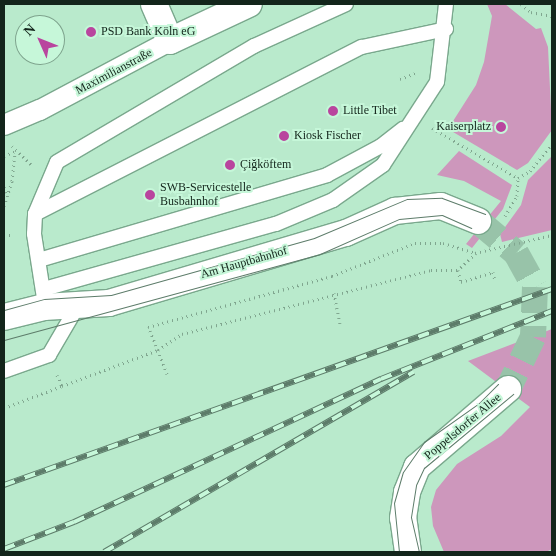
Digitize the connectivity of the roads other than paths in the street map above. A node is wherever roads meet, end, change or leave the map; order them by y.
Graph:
1 (154, 4) edge
2 (249, 4) edge
3 (346, 4) edge
4 (446, 4) edge
5 (446, 29) junction
6 (170, 41) junction
7 (415, 119) junction
8 (4, 125) edge
9 (35, 214) junction
10 (486, 230) tunnel mouth
11 (39, 260) junction
12 (44, 298) junction
13 (77, 306) junction
14 (4, 317) edge
15 (4, 371) edge
16 (508, 389) tunnel mouth
17 (408, 552) edge

1 - 6 street
2 - 6 street, Maximilianstraße
3 - 9 lane
4 - 5 lane
5 - 7 lane
5 - 9 lane
6 - 8 street, Maximilianstraße
7 - 11 lane
7 - 12 lane
9 - 11 lane
10 - 13 street, Am Hauptbahnhof
11 - 12 lane
12 - 13 street, Am Hauptbahnhof
12 - 14 street, Am Hauptbahnhof
13 - 15 lane
16 - 17 street, Poppelsdorfer Allee

